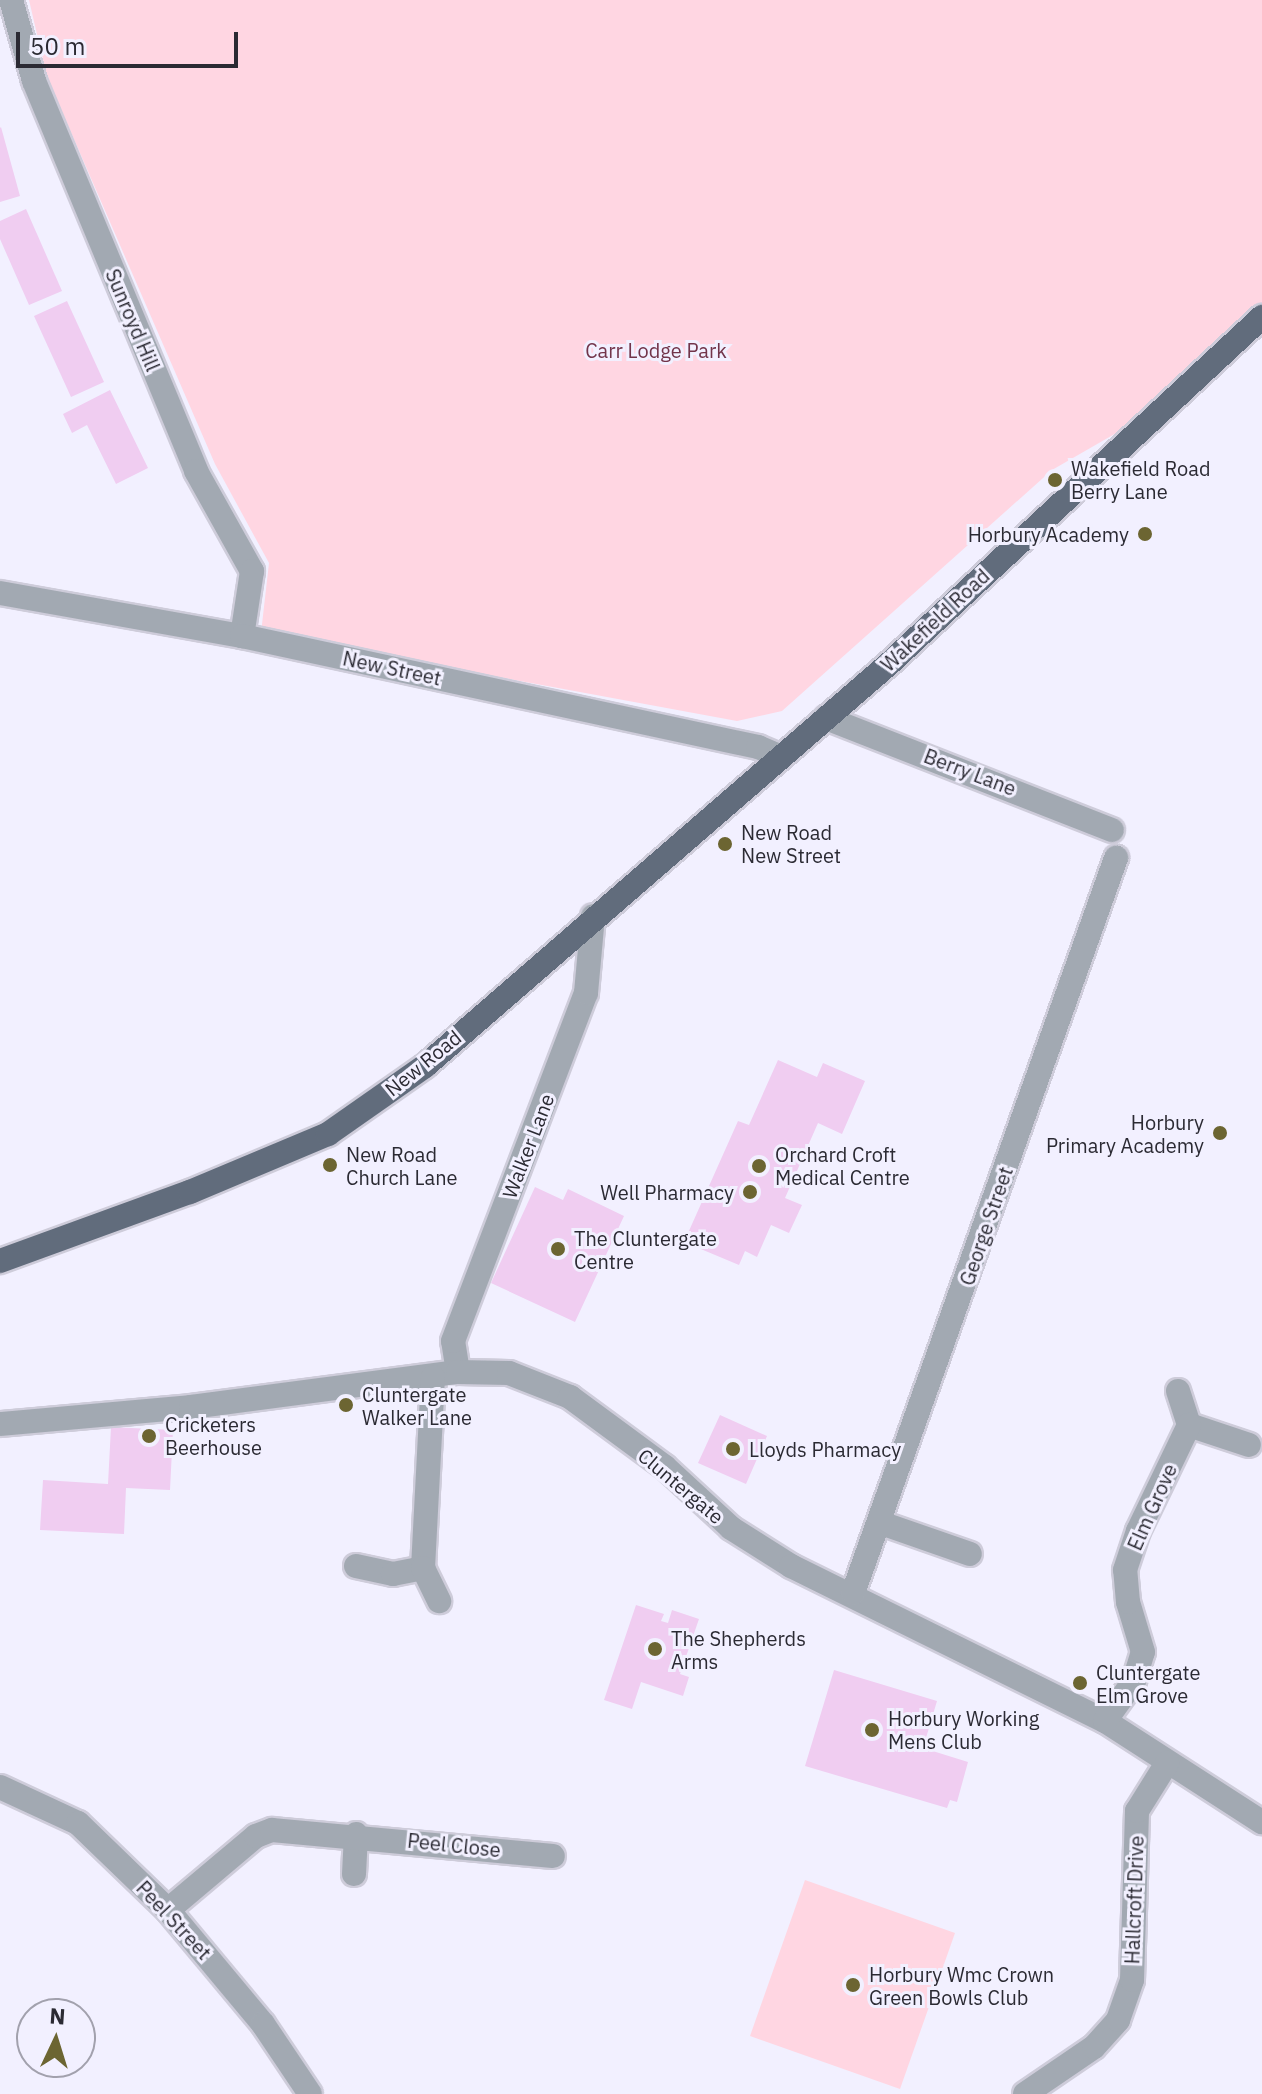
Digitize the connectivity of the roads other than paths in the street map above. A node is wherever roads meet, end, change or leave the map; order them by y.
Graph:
1 (11, 0) edge
2 (1262, 317) edge
3 (0, 593) edge
4 (242, 636) junction
5 (826, 718) junction
6 (781, 757) junction
7 (1112, 830) dead end
8 (1116, 858) dead end
9 (593, 916) junction
10 (0, 1261) edge
11 (458, 1372) junction
12 (433, 1377) junction
13 (1178, 1391) dead end
14 (0, 1424) edge
15 (1189, 1425) junction
16 (1249, 1445) dead end
17 (881, 1523) junction
18 (970, 1554) dead end
19 (356, 1566) dead end
20 (423, 1568) junction
21 (853, 1593) junction
22 (439, 1601) dead end
23 (1105, 1721) junction
24 (1167, 1763) junction
25 (0, 1787) edge
26 (1262, 1822) edge
27 (356, 1834) junction
28 (553, 1856) dead end
29 (354, 1874) dead end
30 (168, 1910) junction
31 (310, 2094) edge
32 (1025, 2094) edge

1 - 4 street, Sunroyd Hill
2 - 5 main road, Wakefield Road
3 - 4 street, New Street
4 - 6 street, New Street
5 - 6 main road, Wakefield Road
5 - 7 street, Berry Lane
6 - 9 main road, New Road
8 - 17 street, George Street
9 - 10 main road, New Road
9 - 11 street, Walker Lane
11 - 12 street, Cluntergate
11 - 21 street, Cluntergate
12 - 14 street, Cluntergate
12 - 20 street
13 - 15 street
15 - 16 street
15 - 23 street, Elm Grove
17 - 18 street
17 - 21 street, George Street
19 - 20 street
20 - 22 street
21 - 23 street, Cluntergate
23 - 24 street, Cluntergate
24 - 26 street, Cluntergate
24 - 32 street, Hallcroft Drive
25 - 30 street, Peel Street
27 - 28 street, Peel Close
27 - 29 street
27 - 30 street, Peel Close
30 - 31 street, Peel Street

